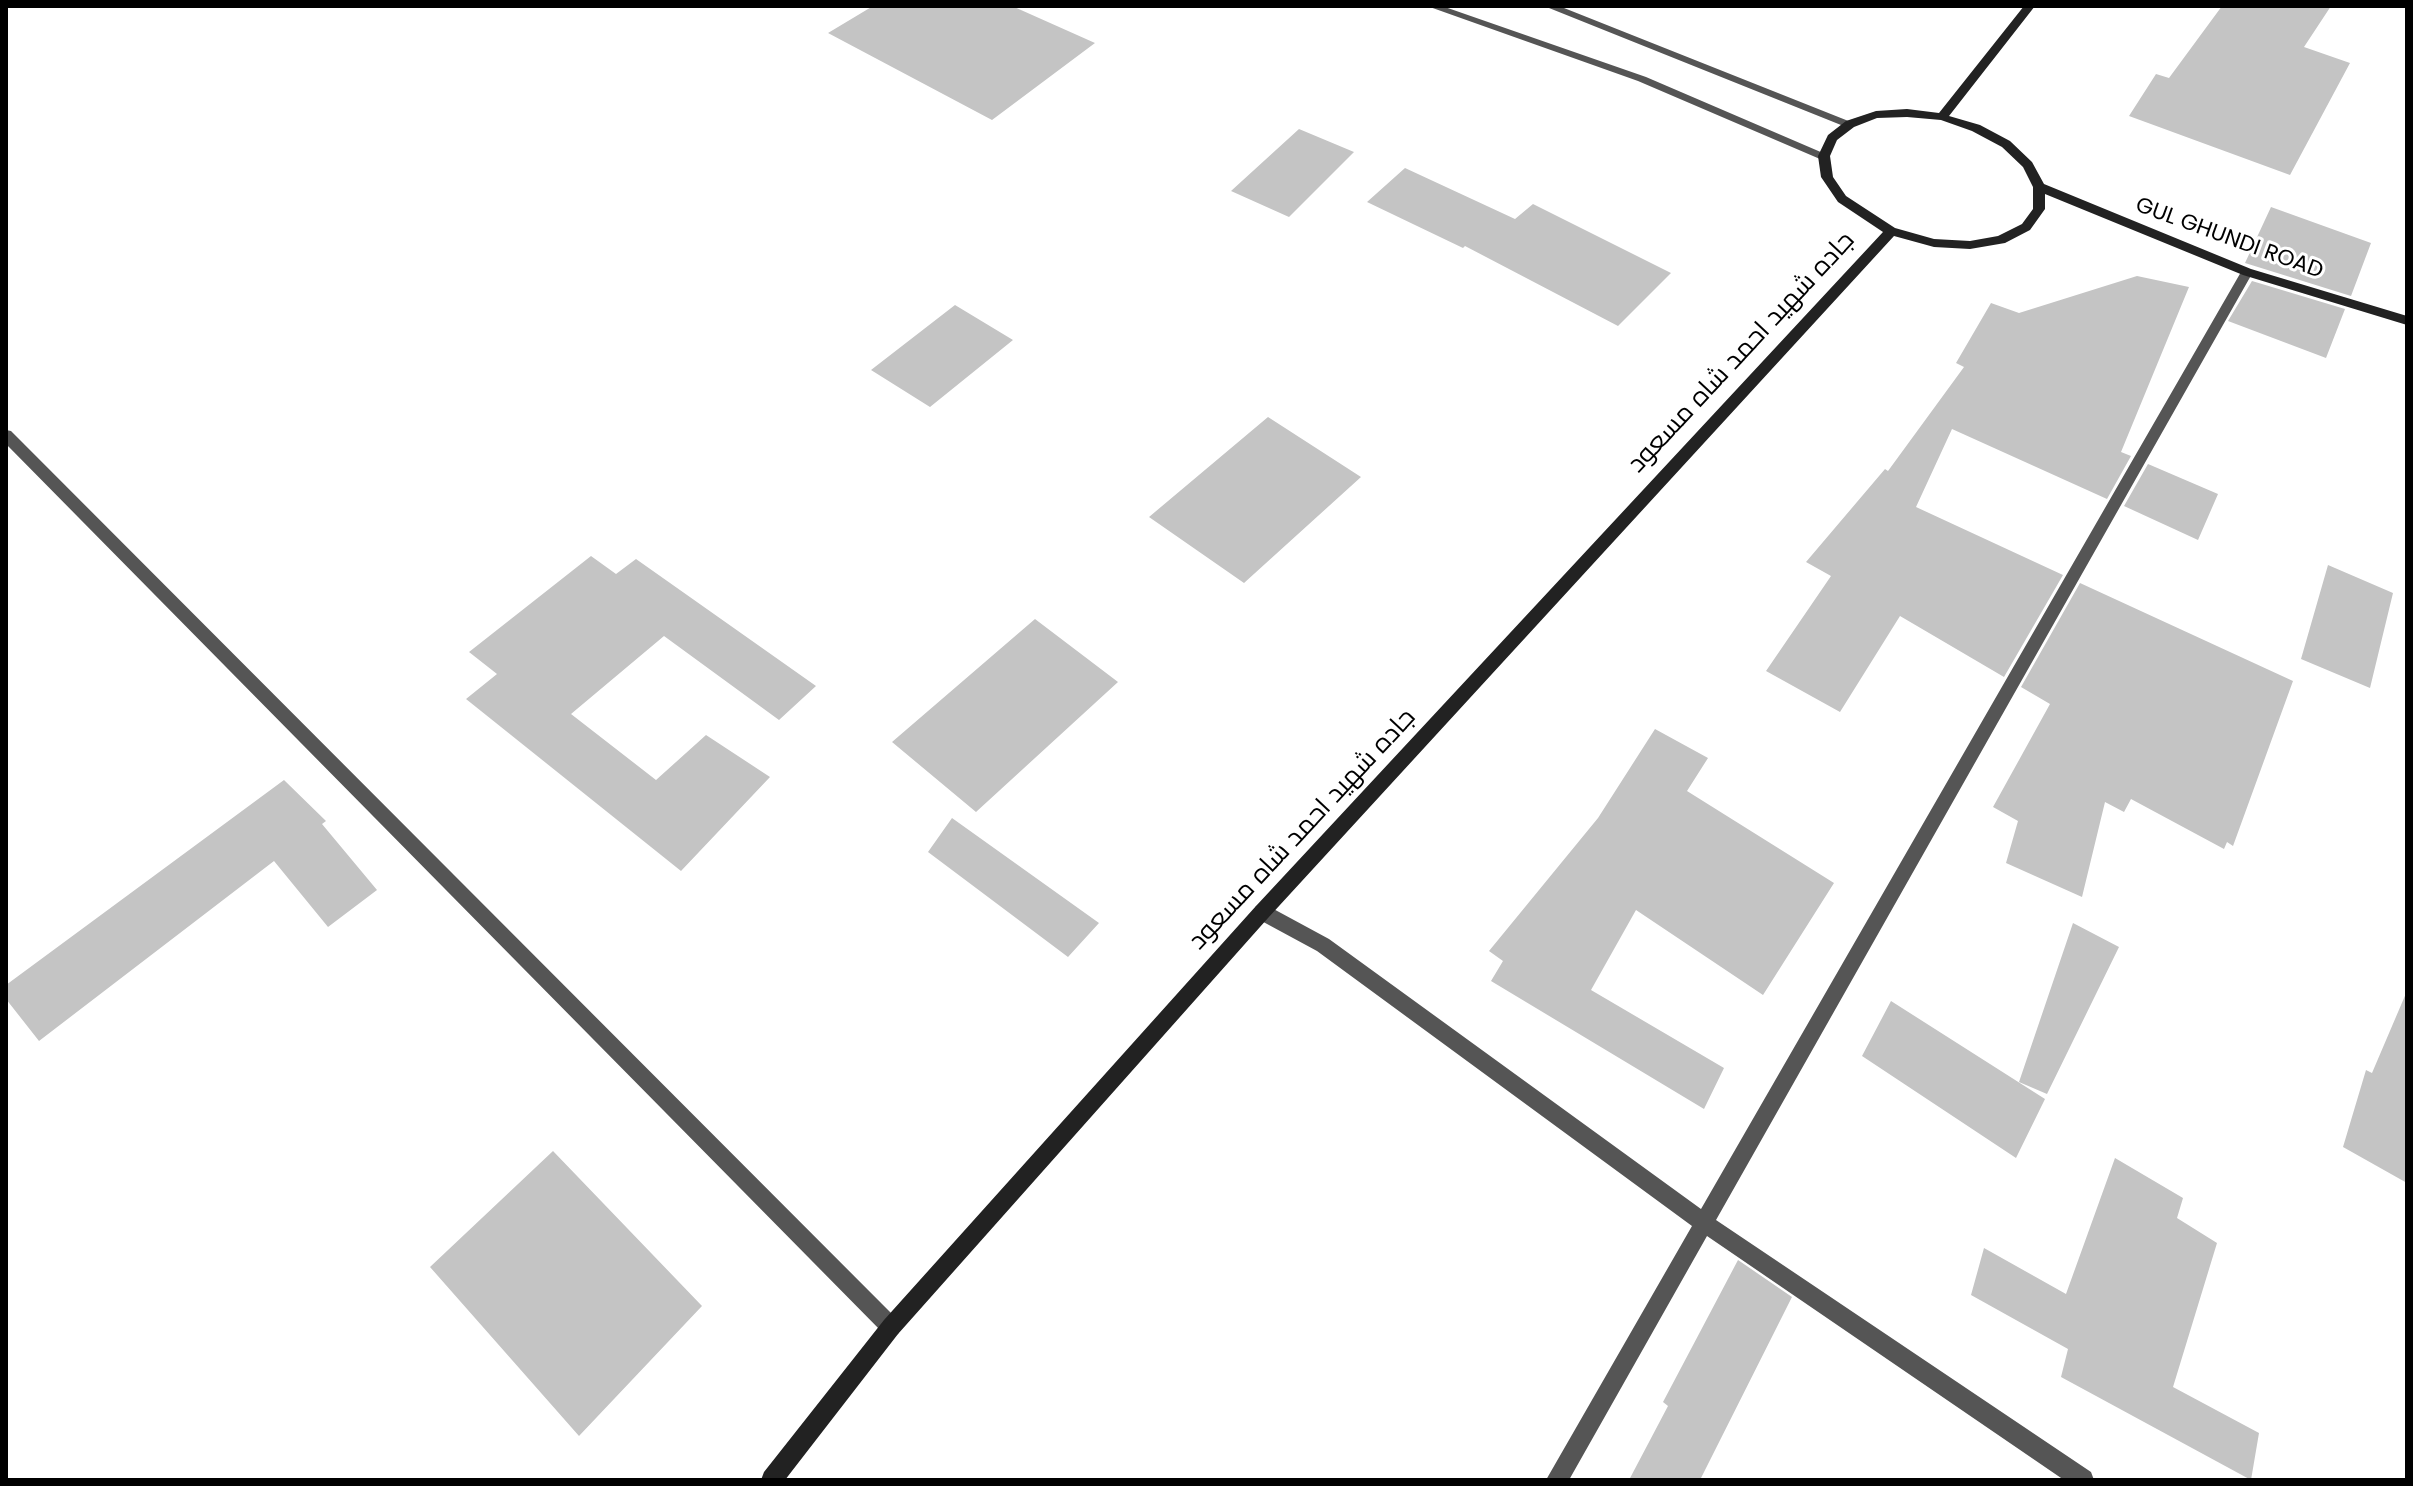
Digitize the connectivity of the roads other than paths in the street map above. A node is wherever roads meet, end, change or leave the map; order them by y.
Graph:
1 (1432, 6) edge
2 (1549, 6) edge
3 (2030, 6) edge
4 (1942, 117) junction
5 (1850, 124) junction
6 (1824, 156) junction
7 (2039, 187) junction
8 (1891, 231) junction
9 (2247, 272) junction
10 (2407, 321) edge
11 (6, 435) edge
12 (1262, 912) junction
13 (1704, 1223) junction
14 (891, 1327) junction
15 (772, 1480) edge
16 (1557, 1480) edge
17 (2083, 1480) edge

1 - 6 street
2 - 5 street
3 - 4 main road
4 - 5 main road
4 - 7 main road
5 - 6 main road
6 - 8 main road
7 - 8 main road
7 - 9 main road, GUL GHUNDI ROAD
8 - 12 main road, جاده شهيد احمد شاه مسعود
9 - 10 main road, GUL GHUNDI ROAD
9 - 13 street
11 - 14 street
12 - 13 street
12 - 14 main road, جاده شهيد احمد شاه مسعود
13 - 16 street
13 - 17 street
14 - 15 main road, جاده شهيد احمد شاه مسعود

